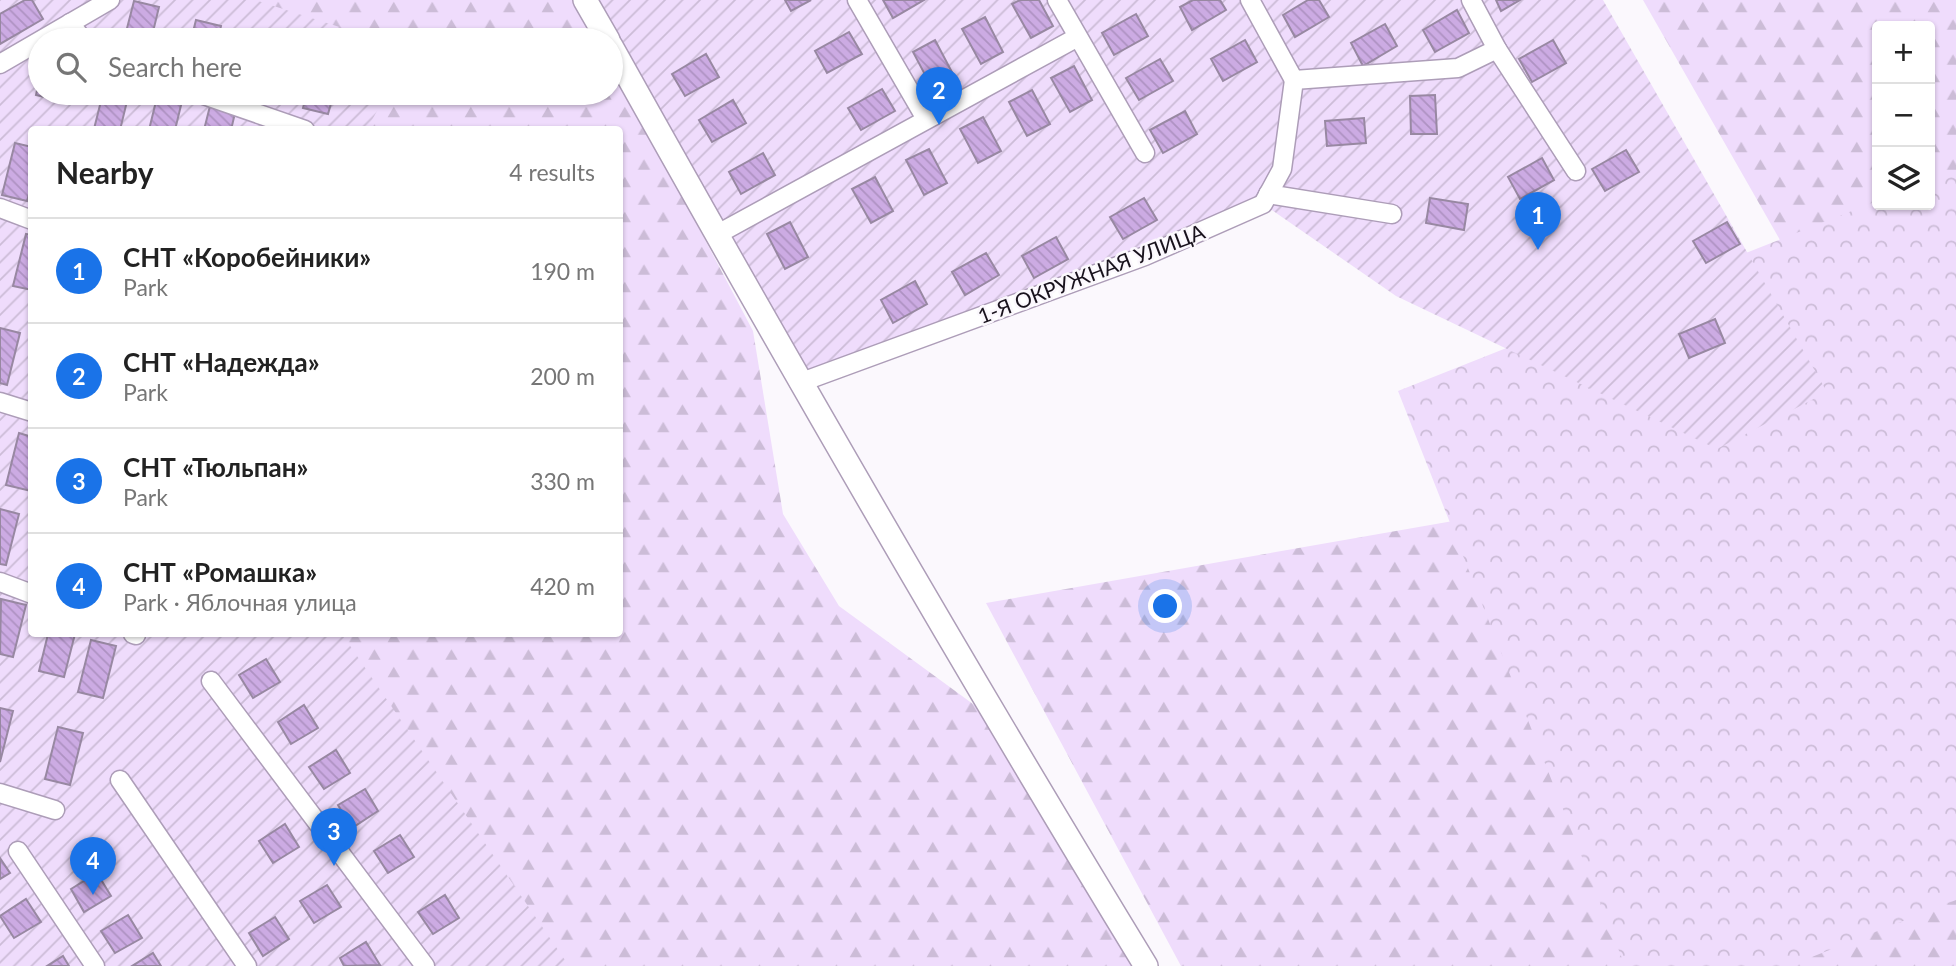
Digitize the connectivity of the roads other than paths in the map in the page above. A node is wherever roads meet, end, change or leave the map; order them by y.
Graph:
1 (110, 0) edge
2 (585, 0) edge
3 (857, 0) edge
4 (1056, 0) edge
5 (1250, 0) edge
6 (1471, 0) edge
7 (70, 23) junction
8 (61, 28) edge
9 (74, 28) edge
10 (601, 28) edge
11 (1076, 38) junction
12 (28, 48) edge
13 (1497, 49) junction
14 (0, 64) edge
15 (623, 68) edge
16 (1294, 80) junction
17 (233, 105) edge
18 (926, 119) junction
19 (293, 126) edge
20 (1145, 153) dead end
21 (1576, 171) dead end
22 (1268, 194) junction
23 (0, 208) edge
24 (1392, 214) dead end
25 (28, 218) edge
26 (716, 235) junction
27 (799, 383) junction
28 (0, 402) edge
29 (28, 411) edge
30 (0, 582) edge
31 (28, 592) edge
32 (211, 681) dead end
33 (120, 780) dead end
34 (0, 793) edge
35 (55, 810) dead end
36 (18, 851) dead end
37 (94, 966) edge
38 (247, 966) edge
39 (425, 966) edge
40 (1146, 966) edge

1 - 7 street
2 - 10 street
3 - 18 street
4 - 11 street
5 - 16 street
6 - 13 street
7 - 8 street
7 - 9 street
11 - 18 street
11 - 20 street
12 - 14 street
13 - 16 street
13 - 21 street
15 - 26 street
16 - 22 street, 1-Я ОКРУЖНАЯ УЛИЦА
17 - 19 street
18 - 26 street
22 - 24 street
22 - 27 street, 1-Я ОКРУЖНАЯ УЛИЦА
23 - 25 street
26 - 27 street
27 - 40 street
28 - 29 street
30 - 31 street
32 - 39 street
33 - 38 street
34 - 35 street
36 - 37 street

